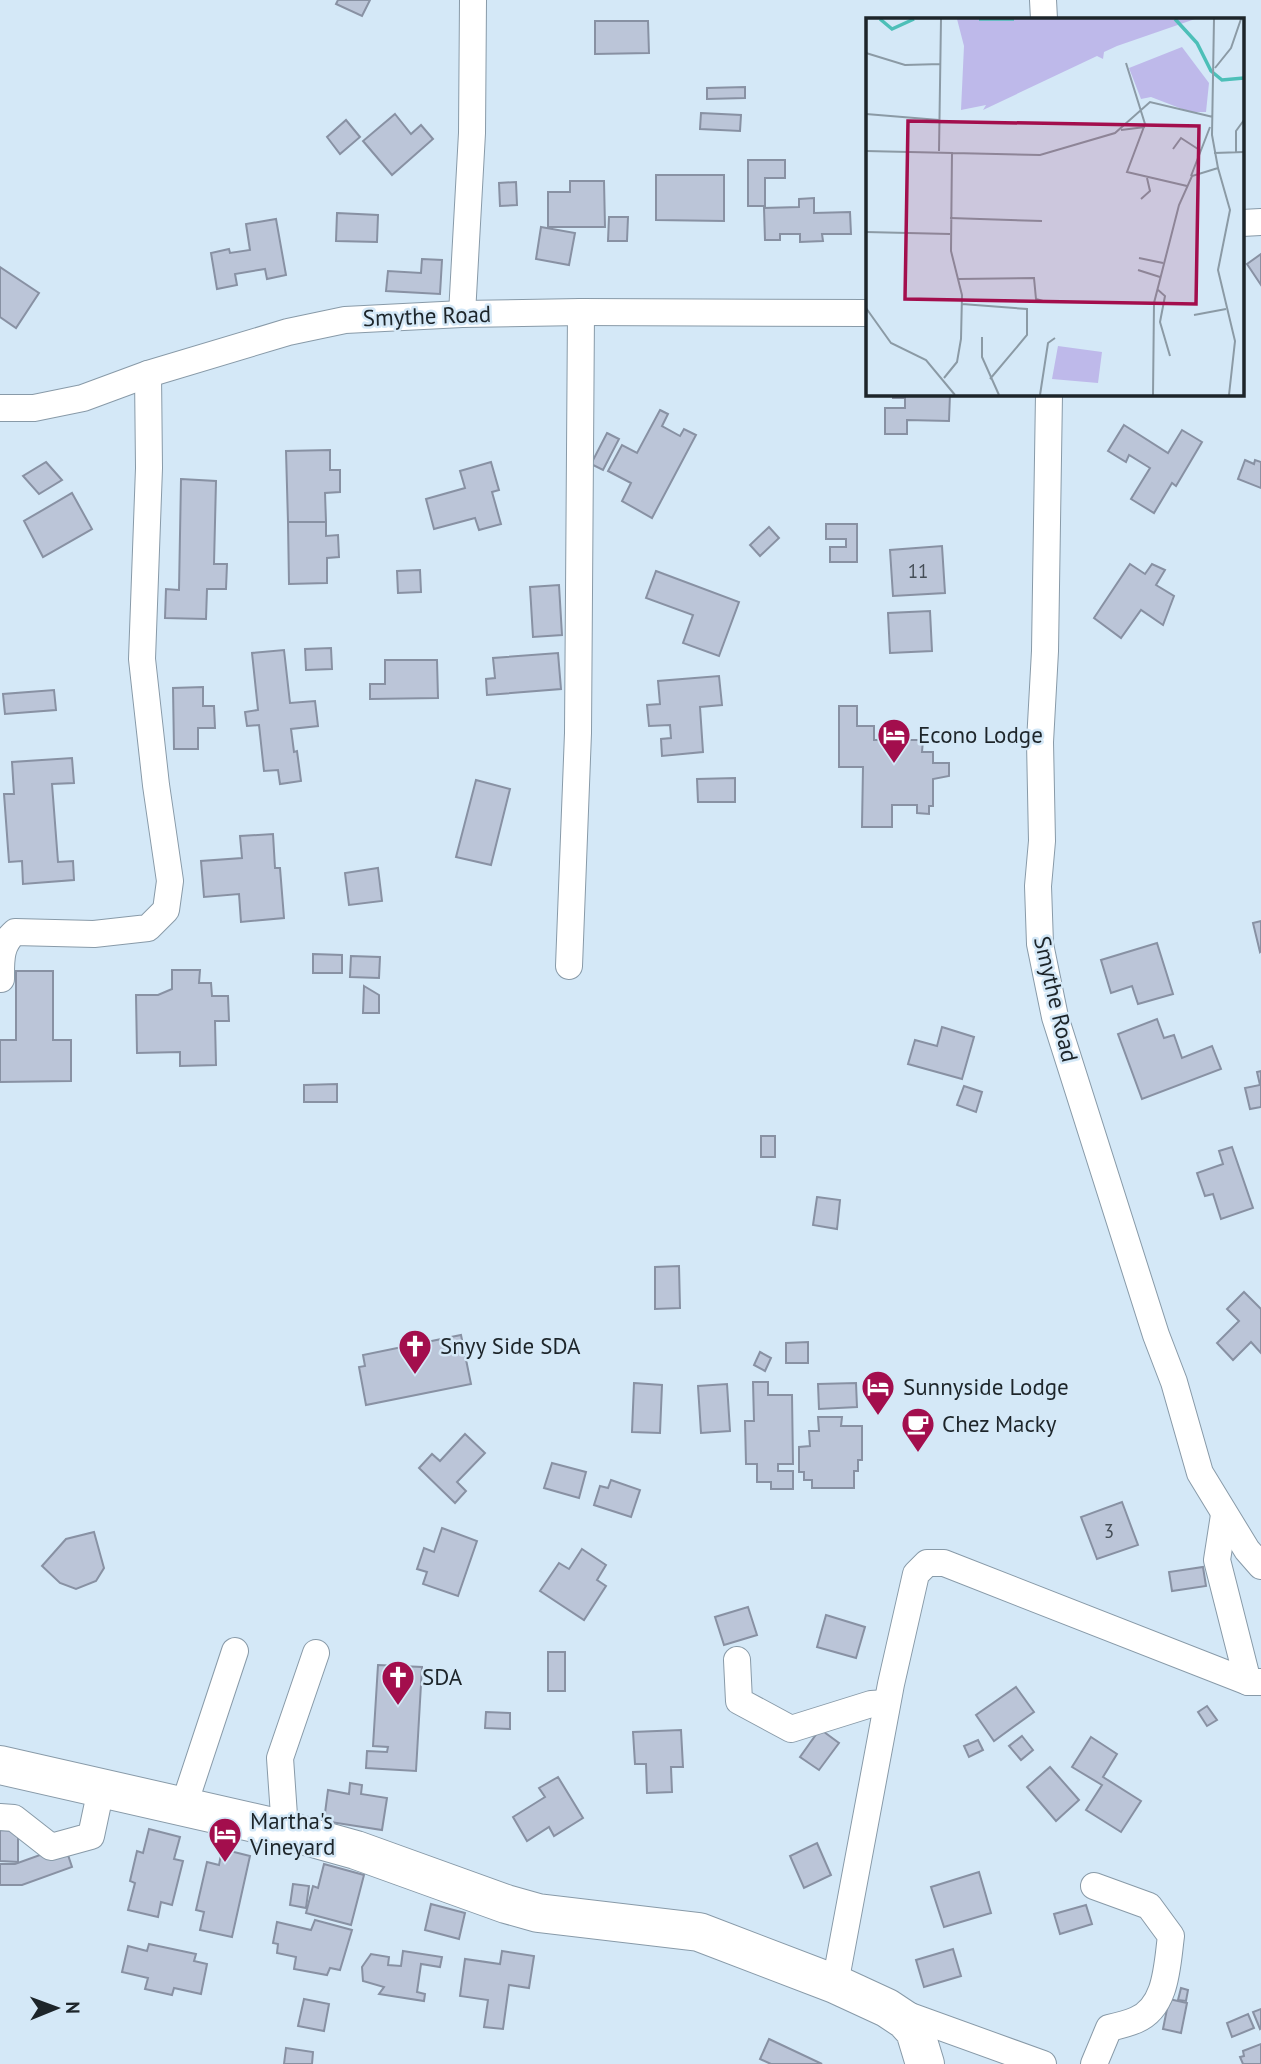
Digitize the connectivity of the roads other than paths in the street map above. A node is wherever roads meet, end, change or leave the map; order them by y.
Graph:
1 (473, 0) edge
2 (1043, 0) edge
3 (1044, 18) edge
4 (581, 312) junction
5 (866, 313) edge
6 (462, 314) junction
7 (148, 374) junction
8 (1049, 396) edge
9 (0, 408) edge
10 (569, 966) dead end
11 (1, 979) edge
12 (1224, 1515) junction
13 (1261, 1566) edge
14 (235, 1651) dead end
15 (316, 1653) dead end
16 (737, 1660) dead end
17 (1254, 1682) edge
18 (887, 1703) junction
19 (0, 1765) edge
20 (101, 1789) junction
21 (183, 1808) junction
22 (0, 1817) edge
23 (285, 1830) junction
24 (1094, 1886) dead end
25 (835, 1984) junction
26 (887, 2008) junction
27 (925, 2064) edge
28 (1043, 2064) edge
29 (1094, 2064) edge

1 - 6 street
2 - 3 street
4 - 5 street, Smythe Road
4 - 6 street, Smythe Road
4 - 10 street
6 - 7 street, Smythe Road
7 - 9 street, Smythe Road
7 - 11 street
8 - 12 street, Smythe Road
12 - 13 street, Smythe Road
12 - 17 street
14 - 21 street
15 - 23 street
16 - 18 street
17 - 18 street
18 - 25 street
19 - 20 highway
20 - 21 highway
20 - 22 street
21 - 23 highway
23 - 25 highway
24 - 29 street
25 - 26 highway
26 - 27 highway
26 - 28 street

